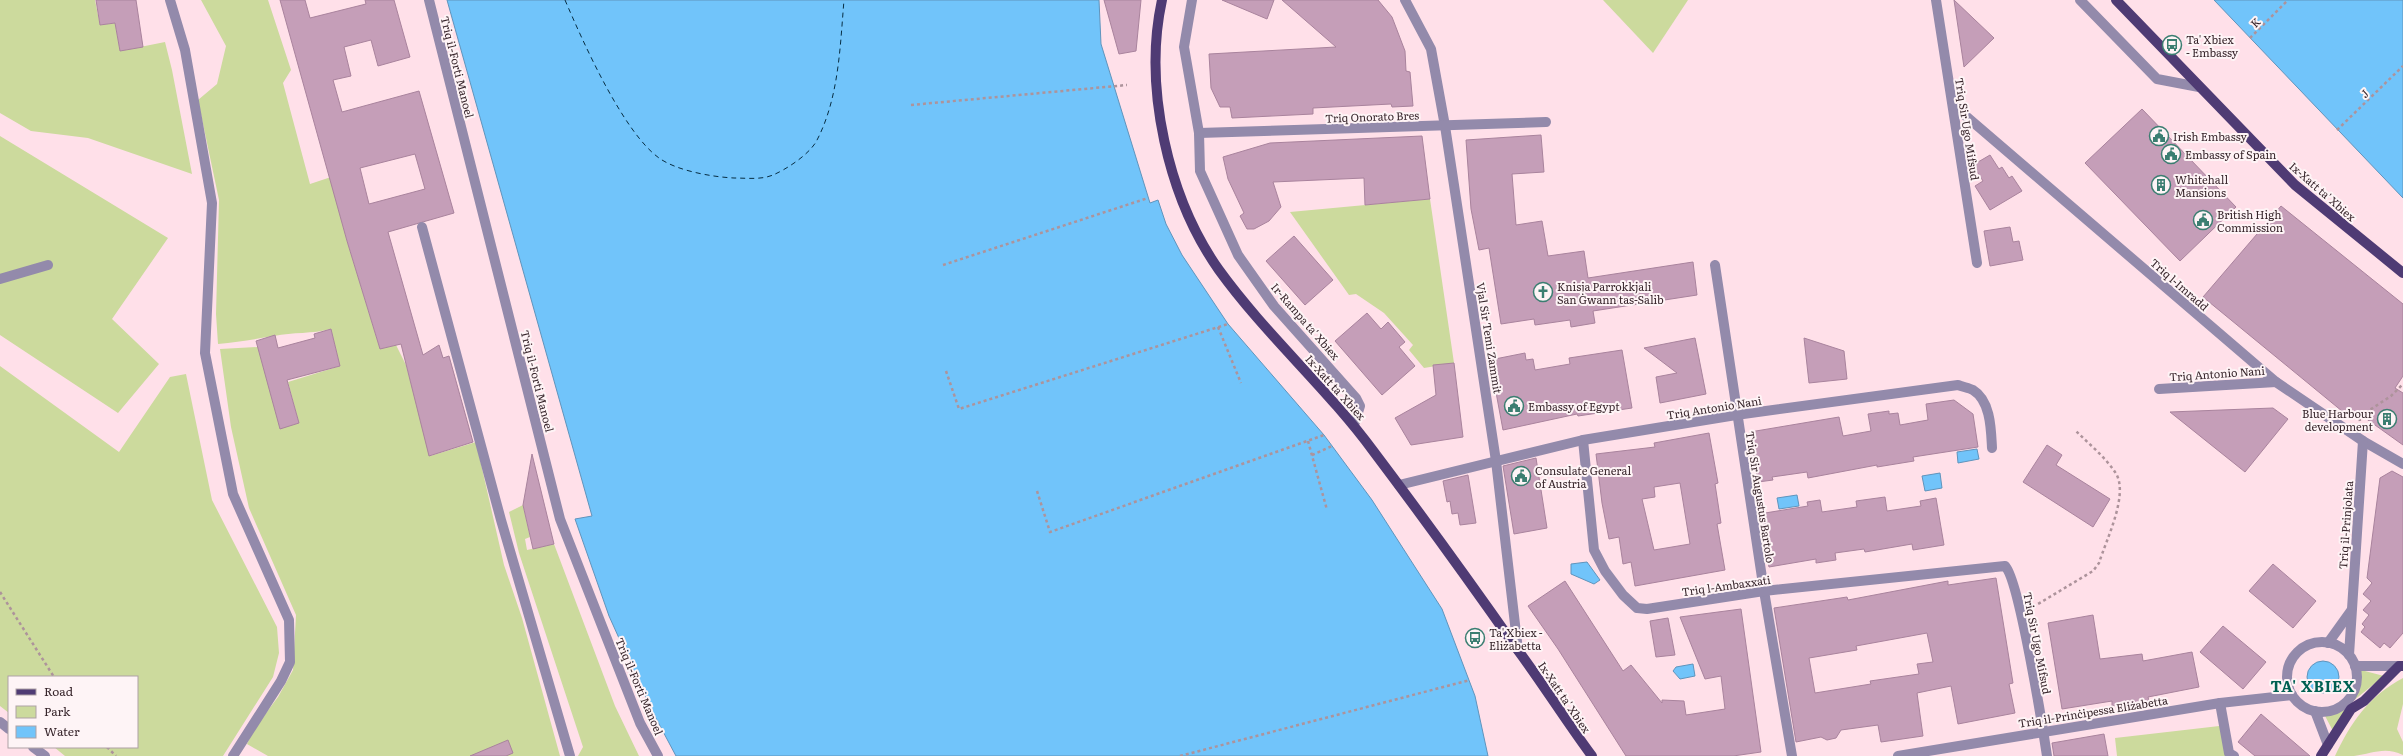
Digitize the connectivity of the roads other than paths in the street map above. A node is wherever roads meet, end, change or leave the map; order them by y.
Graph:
1 (170, 0) edge
2 (429, 0) edge
3 (1162, 0) edge
4 (1192, 0) edge
5 (1405, 0) edge
6 (1936, 0) edge
7 (2080, 0) edge
8 (2116, 0) edge
9 (2199, 87) junction
10 (1953, 105) junction
11 (1546, 122) dead end
12 (1445, 126) junction
13 (1199, 133) junction
14 (422, 227) dead end
15 (1977, 262) dead end
16 (48, 265) dead end
17 (1715, 265) dead end
18 (2403, 273) edge
19 (0, 279) edge
20 (2276, 382) junction
21 (2159, 389) dead end
22 (1736, 415) junction
23 (1354, 425) junction
24 (1583, 440) junction
25 (2364, 441) junction
26 (1992, 448) dead end
27 (1496, 461) junction
28 (2403, 464) edge
29 (1399, 485) junction
30 (2000, 565) joint
31 (1764, 591) junction
32 (2351, 611) junction
33 (2328, 643) junction
34 (1518, 650) junction
35 (2349, 655) junction
36 (2355, 666) junction
37 (2401, 666) edge
38 (2292, 695) junction
39 (2220, 703) junction
40 (2315, 711) junction
41 (0, 722) edge
42 (8, 728) edge
43 (2044, 731) junction
44 (2328, 745) junction
45 (34, 748) edge
46 (45, 756) edge
47 (233, 756) edge
48 (570, 756) edge
49 (658, 756) edge
50 (1592, 756) edge
51 (1792, 756) edge
52 (1898, 756) edge
53 (2047, 756) edge
54 (2234, 756) edge
55 (2321, 756) edge

1 - 47 street
2 - 49 street, Triq il-Forti Manoel
3 - 23 main road, Ix-Xatt ta' Xbiex
4 - 13 street, Ir-Rampa ta' Xbiex
5 - 12 street, Vjal Sir Temi Zammit
6 - 10 street, Triq Sir Ugo Mifsud
7 - 9 street
8 - 9 main road, Ix-Xatt ta' Xbiex
9 - 18 main road, Ix-Xatt ta' Xbiex
10 - 15 street, Triq Sir Ugo Mifsud
10 - 20 street, Triq l-Imradd
11 - 12 street, Triq Onorato Bres
12 - 13 street, Triq Onorato Bres
12 - 27 street, Vjal Sir Temi Zammit
13 - 23 street, Ir-Rampa ta' Xbiex
14 - 48 street
16 - 19 street
17 - 22 street, Triq Sir Augustus Bartolo
20 - 21 street, Triq Antonio Nani
20 - 25 street, Triq l-Imradd
22 - 24 street, Triq Antonio Nani
22 - 26 street, Triq Antonio Nani
22 - 31 street, Triq Sir Augustus Bartolo
23 - 29 main road, Ix-Xatt ta' Xbiex
24 - 27 street, Triq Antonio Nani
24 - 31 street, Triq l-Ambaxxati
25 - 28 street, Triq l-Imradd
25 - 32 street, Triq il-Prinjolata
27 - 29 street, Triq Antonio Nani
27 - 34 street, Vjal Sir Temi Zammit
29 - 34 main road, Ix-Xatt ta' Xbiex
30 - 31 street, Triq l-Ambaxxati
30 - 43 street, Triq Sir Ugo Mifsud
31 - 51 street, Triq Sir Augustus Bartolo
32 - 33 street
32 - 35 street, Triq il-Prinjolata
33 - 35 street
33 - 38 street
34 - 50 main road, Ix-Xatt ta' Xbiex
35 - 36 street
36 - 37 street
36 - 40 street
37 - 44 main road
38 - 39 street, Triq il-Prinċipessa Eliżabetta
38 - 40 street
39 - 43 street, Triq il-Prinċipessa Eliżabetta
39 - 54 street
40 - 44 street
41 - 42 street
43 - 52 street, Triq il-Prinċipessa Eliżabetta
43 - 53 street, Triq Sir Ugo Mifsud
44 - 55 main road
45 - 46 street

